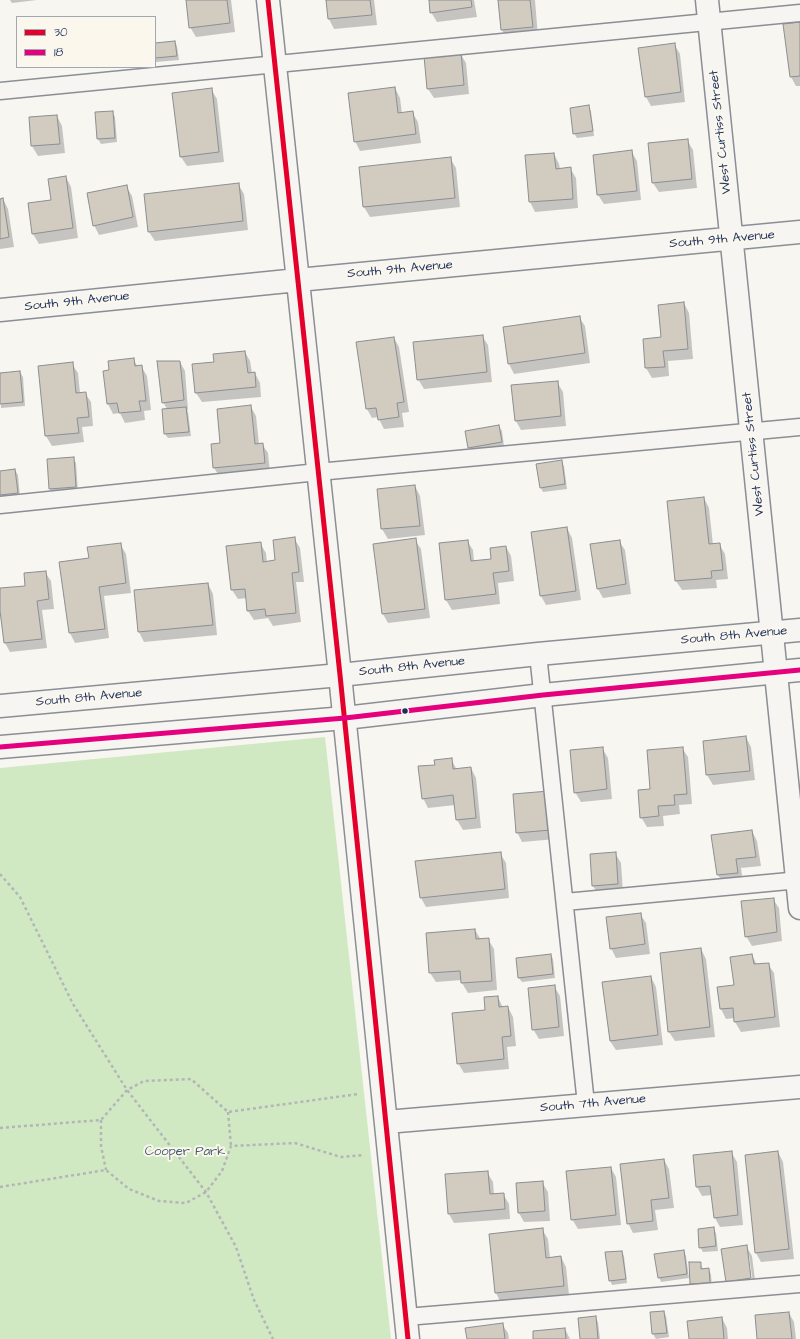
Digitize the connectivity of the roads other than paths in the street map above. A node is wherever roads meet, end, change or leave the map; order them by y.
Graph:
1 (268, 0) edge
2 (707, 0) edge
3 (800, 13) edge
4 (710, 22) junction
5 (274, 64) junction
6 (0, 91) edge
7 (800, 232) edge
8 (732, 239) junction
9 (298, 280) junction
10 (0, 310) edge
11 (800, 427) edge
12 (751, 432) junction
13 (318, 472) junction
14 (0, 505) edge
15 (800, 630) edge
16 (772, 633) junction
17 (538, 654) junction
18 (800, 670) edge
19 (776, 672) junction
20 (340, 675) junction
21 (543, 695) junction
22 (0, 706) edge
23 (345, 718) junction
24 (0, 748) edge
25 (799, 880) edge
26 (565, 902) junction
27 (800, 908) edge
28 (800, 1087) edge
29 (586, 1104) junction
30 (386, 1122) junction
31 (800, 1284) edge
32 (406, 1316) junction
33 (408, 1339) edge

1 - 5 street
2 - 4 street, West Curtiss Street
3 - 4 lane
4 - 5 lane
4 - 8 street, West Curtiss Street
5 - 6 lane
5 - 9 street
7 - 8 street, South 9th Avenue
8 - 9 street, South 9th Avenue
8 - 12 street, West Curtiss Street
9 - 10 street, South 9th Avenue
9 - 13 street
11 - 12 lane
12 - 13 lane
12 - 16 street, West Curtiss Street
13 - 14 lane
13 - 20 street
15 - 16 street, South 8th Avenue
16 - 17 street, South 8th Avenue
16 - 19 street, West Curtiss Street
17 - 20 street, South 8th Avenue
17 - 21 lane
18 - 19 street
19 - 21 street
19 - 25 street, West Curtiss Street
20 - 22 street, South 8th Avenue
20 - 23 street
21 - 23 street
21 - 26 lane
23 - 24 street
23 - 30 street
25 - 26 lane
25 - 27 street, West Curtiss Street
26 - 29 lane
28 - 29 street, South 7th Avenue
29 - 30 street, South 7th Avenue
30 - 32 street
31 - 32 lane
32 - 33 street

